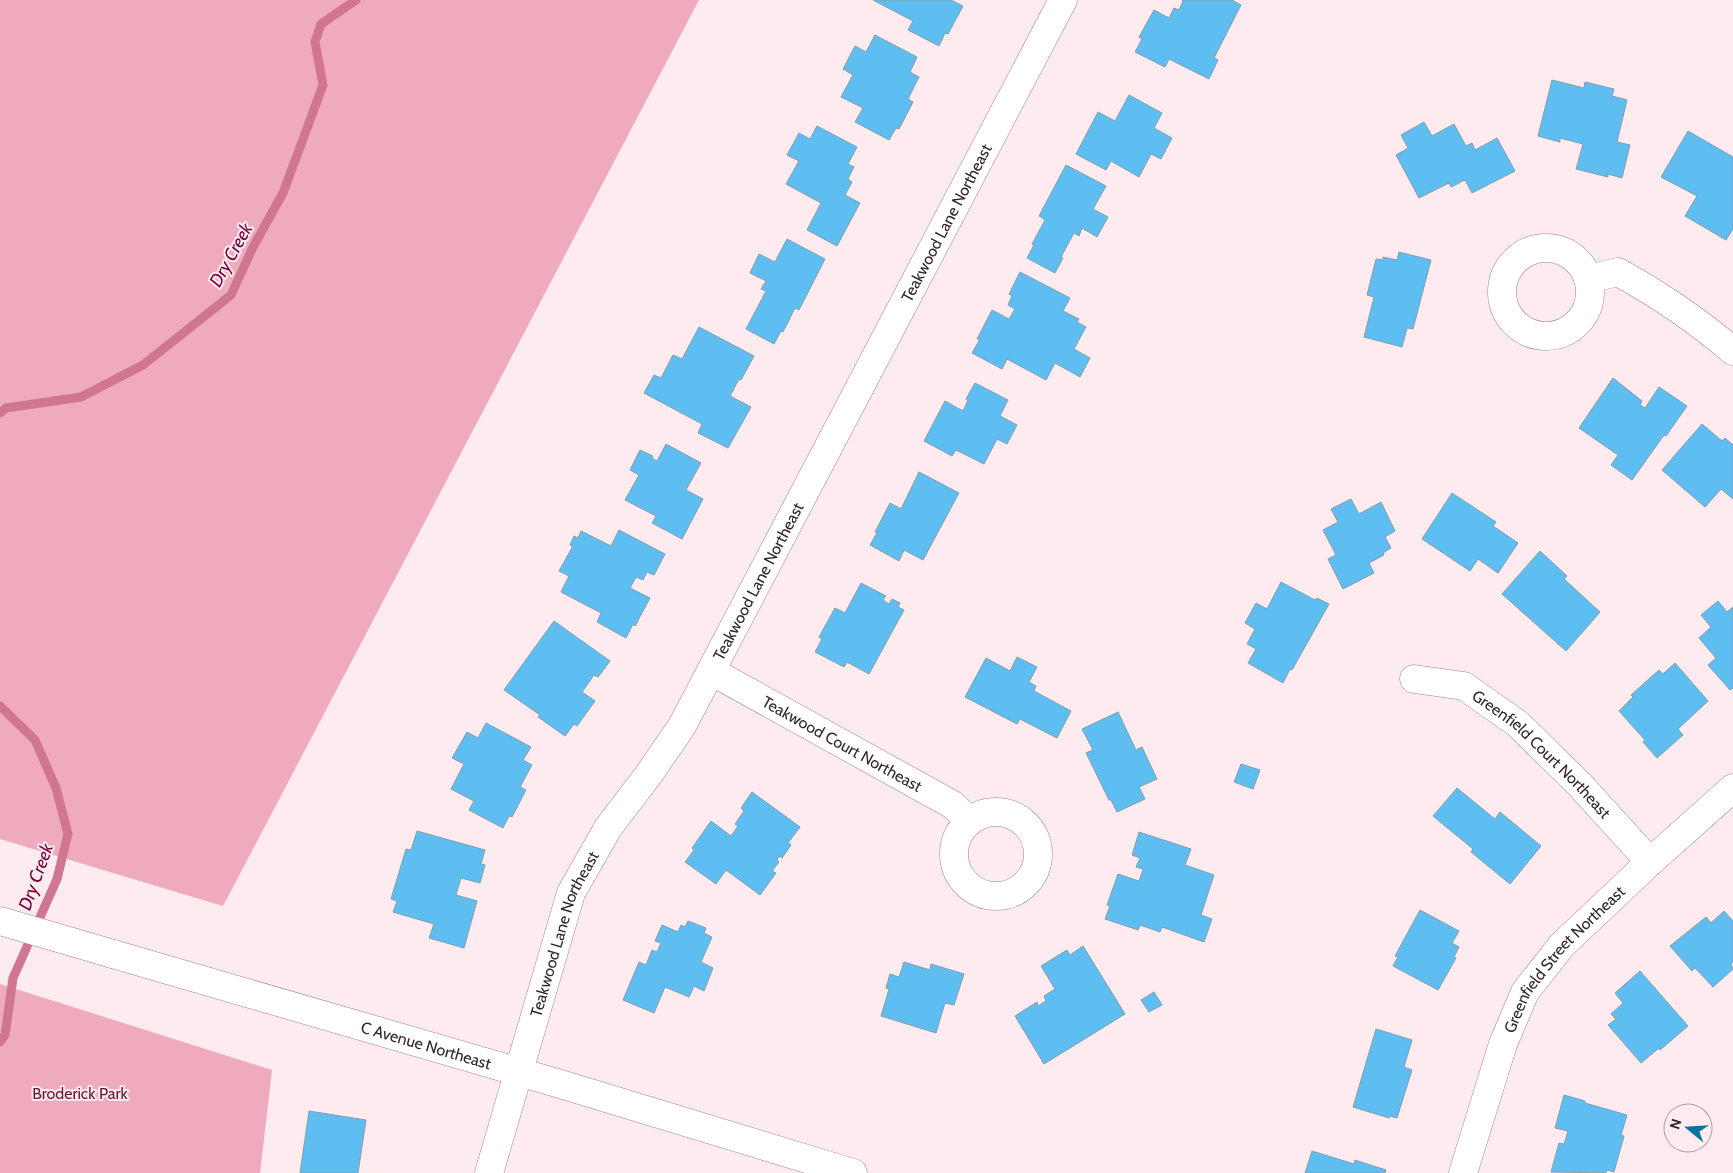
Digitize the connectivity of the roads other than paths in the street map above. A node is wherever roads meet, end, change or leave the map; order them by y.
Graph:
1 (1063, 0) edge
2 (1588, 279) dead end
3 (1733, 350) edge
4 (711, 671) junction
5 (1414, 679) dead end
6 (1733, 788) edge
7 (969, 821) dead end
8 (1650, 862) junction
9 (0, 921) edge
10 (519, 1071) junction
11 (489, 1173) edge
12 (853, 1173) edge
13 (1464, 1173) edge

1 - 4 street, Teakwood Lane Northeast
2 - 3 street
4 - 7 street, Teakwood Court Northeast
4 - 10 street, Teakwood Lane Northeast
5 - 8 street, Greenfield Court Northeast
6 - 8 street, Greenfield Street Northeast
8 - 13 street, Greenfield Street Northeast
9 - 10 street, C Avenue Northeast
10 - 11 street, Teakwood Lane Northeast
10 - 12 street, C Avenue Northeast

